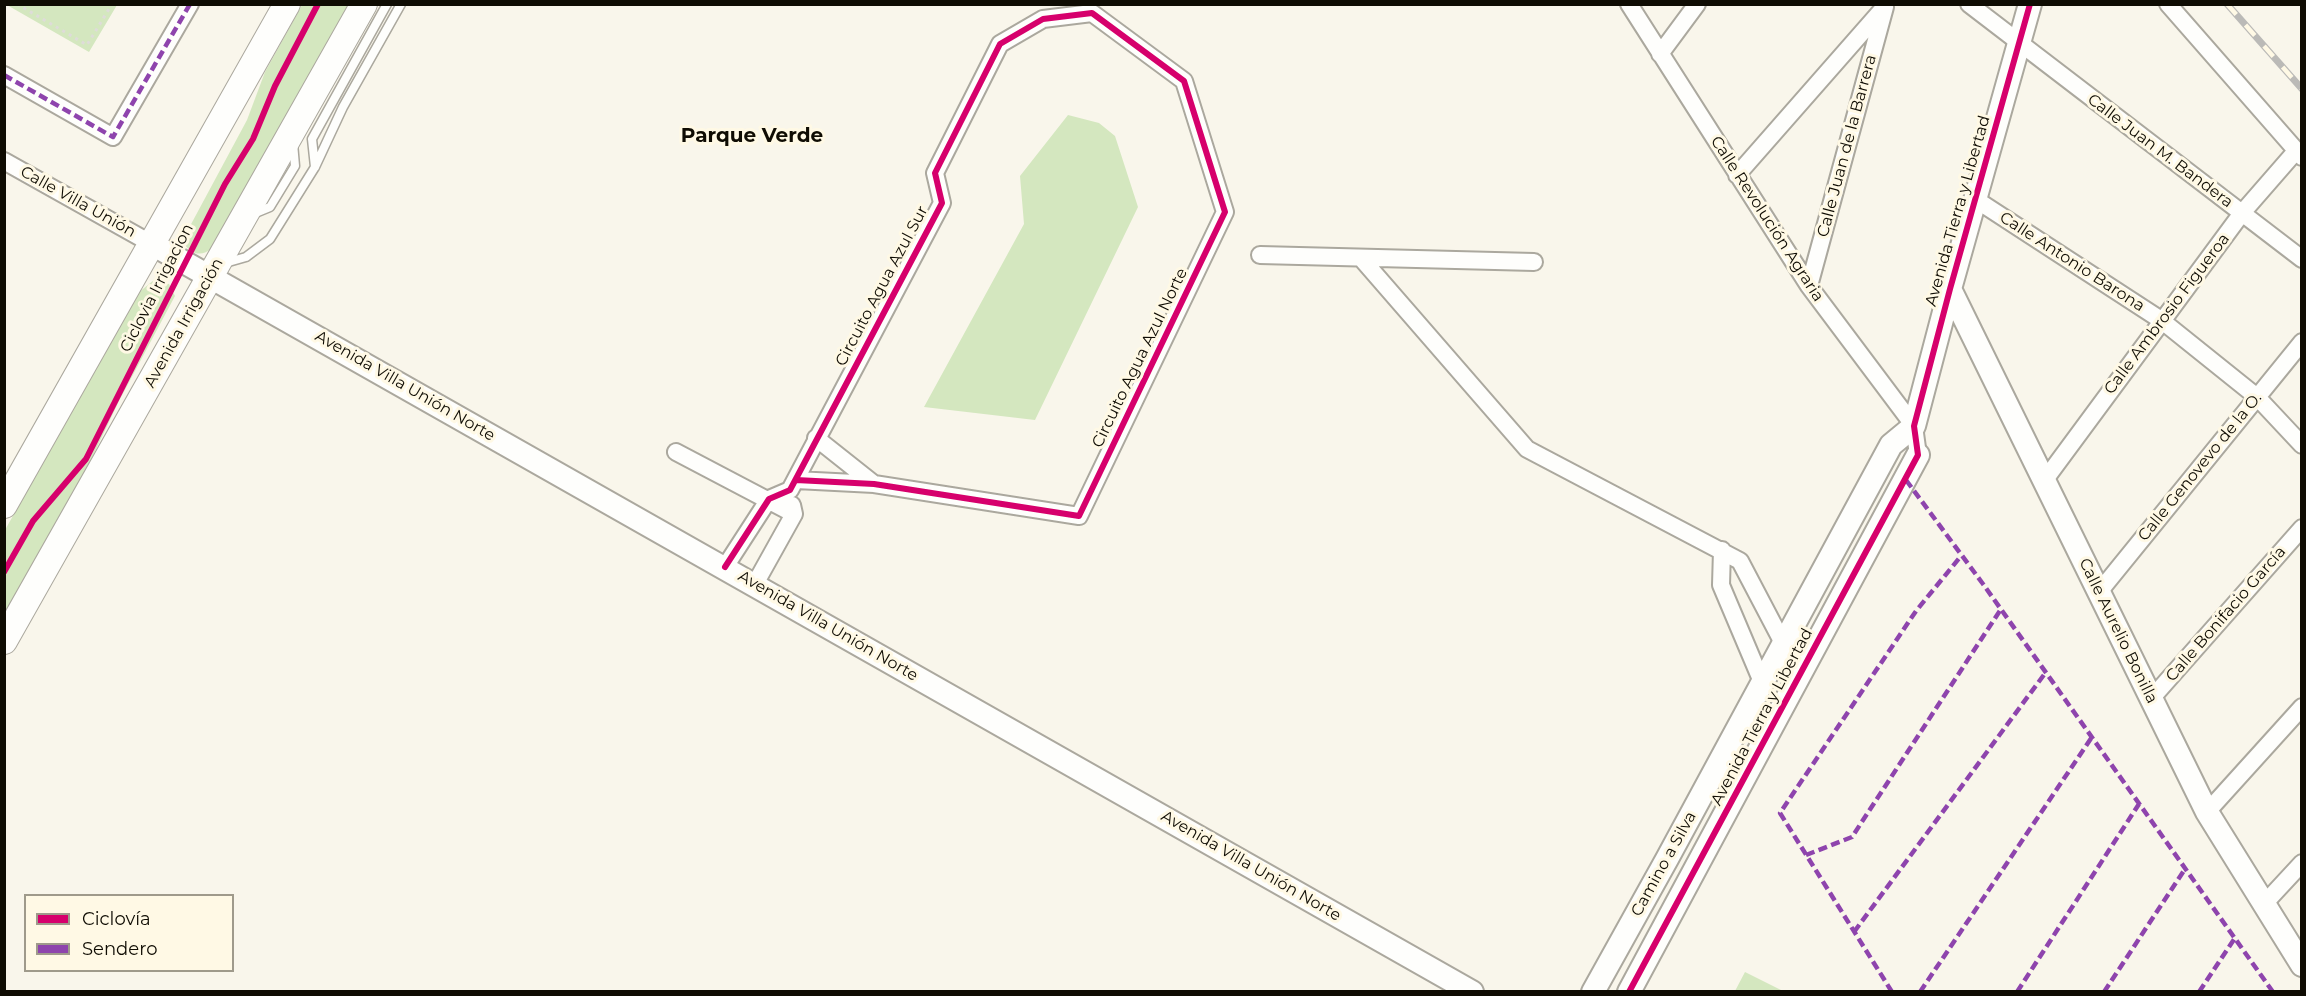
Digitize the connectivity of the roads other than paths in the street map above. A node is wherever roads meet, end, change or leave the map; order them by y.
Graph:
1 (190, 4) edge
2 (287, 4) edge
3 (364, 4) edge
4 (387, 4) edge
5 (401, 4) edge
6 (1629, 4) edge
7 (1697, 4) edge
8 (1969, 4) edge
9 (2030, 4) edge
10 (2168, 4) edge
11 (1885, 6) edge
12 (2019, 44) junction
13 (1660, 54) junction
14 (4, 75) edge
15 (2299, 154) edge
16 (4, 160) edge
17 (315, 167) junction
18 (1737, 175) junction
19 (1975, 199) junction
20 (1225, 213) joint
21 (2242, 213) junction
22 (152, 244) junction
23 (1260, 255) dead end
24 (1361, 258) junction
25 (2301, 259) edge
26 (1534, 262) dead end
27 (214, 271) junction
28 (1809, 286) junction
29 (1950, 289) junction
30 (2161, 320) junction
31 (2301, 342) edge
32 (2257, 397) junction
33 (1914, 426) junction
34 (816, 438) junction
35 (2301, 445) edge
36 (676, 452) dead end
37 (1918, 455) joint
38 (2044, 481) junction
39 (874, 484) junction
40 (793, 485) junction
41 (769, 499) junction
42 (4, 505) edge
43 (794, 514) junction
44 (2301, 528) edge
45 (1722, 550) junction
46 (725, 567) junction
47 (755, 584) junction
48 (2099, 592) junction
49 (4, 641) edge
50 (1783, 643) junction
51 (1810, 655) junction
52 (1762, 682) junction
53 (2151, 699) junction
54 (2301, 707) edge
55 (1740, 726) junction
56 (1766, 739) junction
57 (2207, 812) junction
58 (1667, 859) junction
59 (2301, 863) edge
60 (1693, 874) junction
61 (2264, 904) junction
62 (2301, 965) edge
63 (1472, 992) edge
64 (1593, 992) edge
65 (1629, 992) edge

1 - 14 street
2 - 22 main road
3 - 27 main road, Avenida Irrigación
4 - 17 lane
5 - 17 lane
6 - 13 street, Calle Revolución Agraria
7 - 13 street
8 - 12 street, Calle Juan M. Bandera
9 - 12 street, Avenida Tierra y Libertad
10 - 15 street
11 - 18 street, Calle Juan de la Barrera
11 - 28 street, Calle Juan de la Barrera
12 - 19 street, Avenida Tierra y Libertad
12 - 21 street, Calle Juan M. Bandera
13 - 18 street, Calle Revolución Agraria
15 - 21 street, Calle Ambrosio Figueroa
16 - 22 street, Calle Villa Unión
17 - 27 lane
18 - 28 street, Calle Revolución Agraria
19 - 29 street, Avenida Tierra y Libertad
19 - 30 street, Calle Antonio Barona
20 - 34 street, Circuito Agua Azul Sur
20 - 39 street, Circuito Agua Azul Norte
21 - 25 street, Calle Juan M. Bandera
21 - 30 street, Calle Ambrosio Figueroa
22 - 27 street, Avenida Villa Unión Norte
22 - 42 main road
23 - 24 street
24 - 26 street
24 - 45 street
27 - 46 street, Avenida Villa Unión Norte
27 - 49 main road, Avenida Irrigación
28 - 33 street, Calle Revolución Agraria
29 - 33 street, Avenida Tierra y Libertad
29 - 38 street, Calle Aurelio Bonilla
30 - 32 street, Calle Antonio Barona
30 - 38 street, Calle Ambrosio Figueroa
31 - 32 street, Calle Genovevo de la O.
32 - 35 street, Calle Antonio Barona
32 - 48 street, Calle Genovevo de la O.
33 - 37 street
33 - 50 street, Camino a Silva
34 - 39 street
34 - 40 street, Circuito Agua Azul Sur
36 - 41 street
37 - 51 street, Avenida Tierra y Libertad
38 - 48 street, Calle Aurelio Bonilla
39 - 40 street
40 - 41 street
40 - 43 street
41 - 43 street
41 - 46 street
43 - 47 street
44 - 53 street, Calle Bonifacio García
45 - 50 street
45 - 52 street
46 - 47 street, Avenida Villa Unión Norte
47 - 63 street, Avenida Villa Unión Norte
48 - 53 street, Calle Aurelio Bonilla
50 - 51 street
50 - 52 street, Camino a Silva
51 - 56 street, Avenida Tierra y Libertad
52 - 55 street, Camino a Silva
53 - 57 street, Calle Aurelio Bonilla
54 - 57 street
55 - 56 street
55 - 58 street, Camino a Silva
56 - 60 street, Avenida Tierra y Libertad
57 - 61 street, Calle Aurelio Bonilla
58 - 60 street
58 - 64 street, Camino a Silva
59 - 61 street
60 - 65 street, Avenida Tierra y Libertad
61 - 62 street, Calle Aurelio Bonilla

